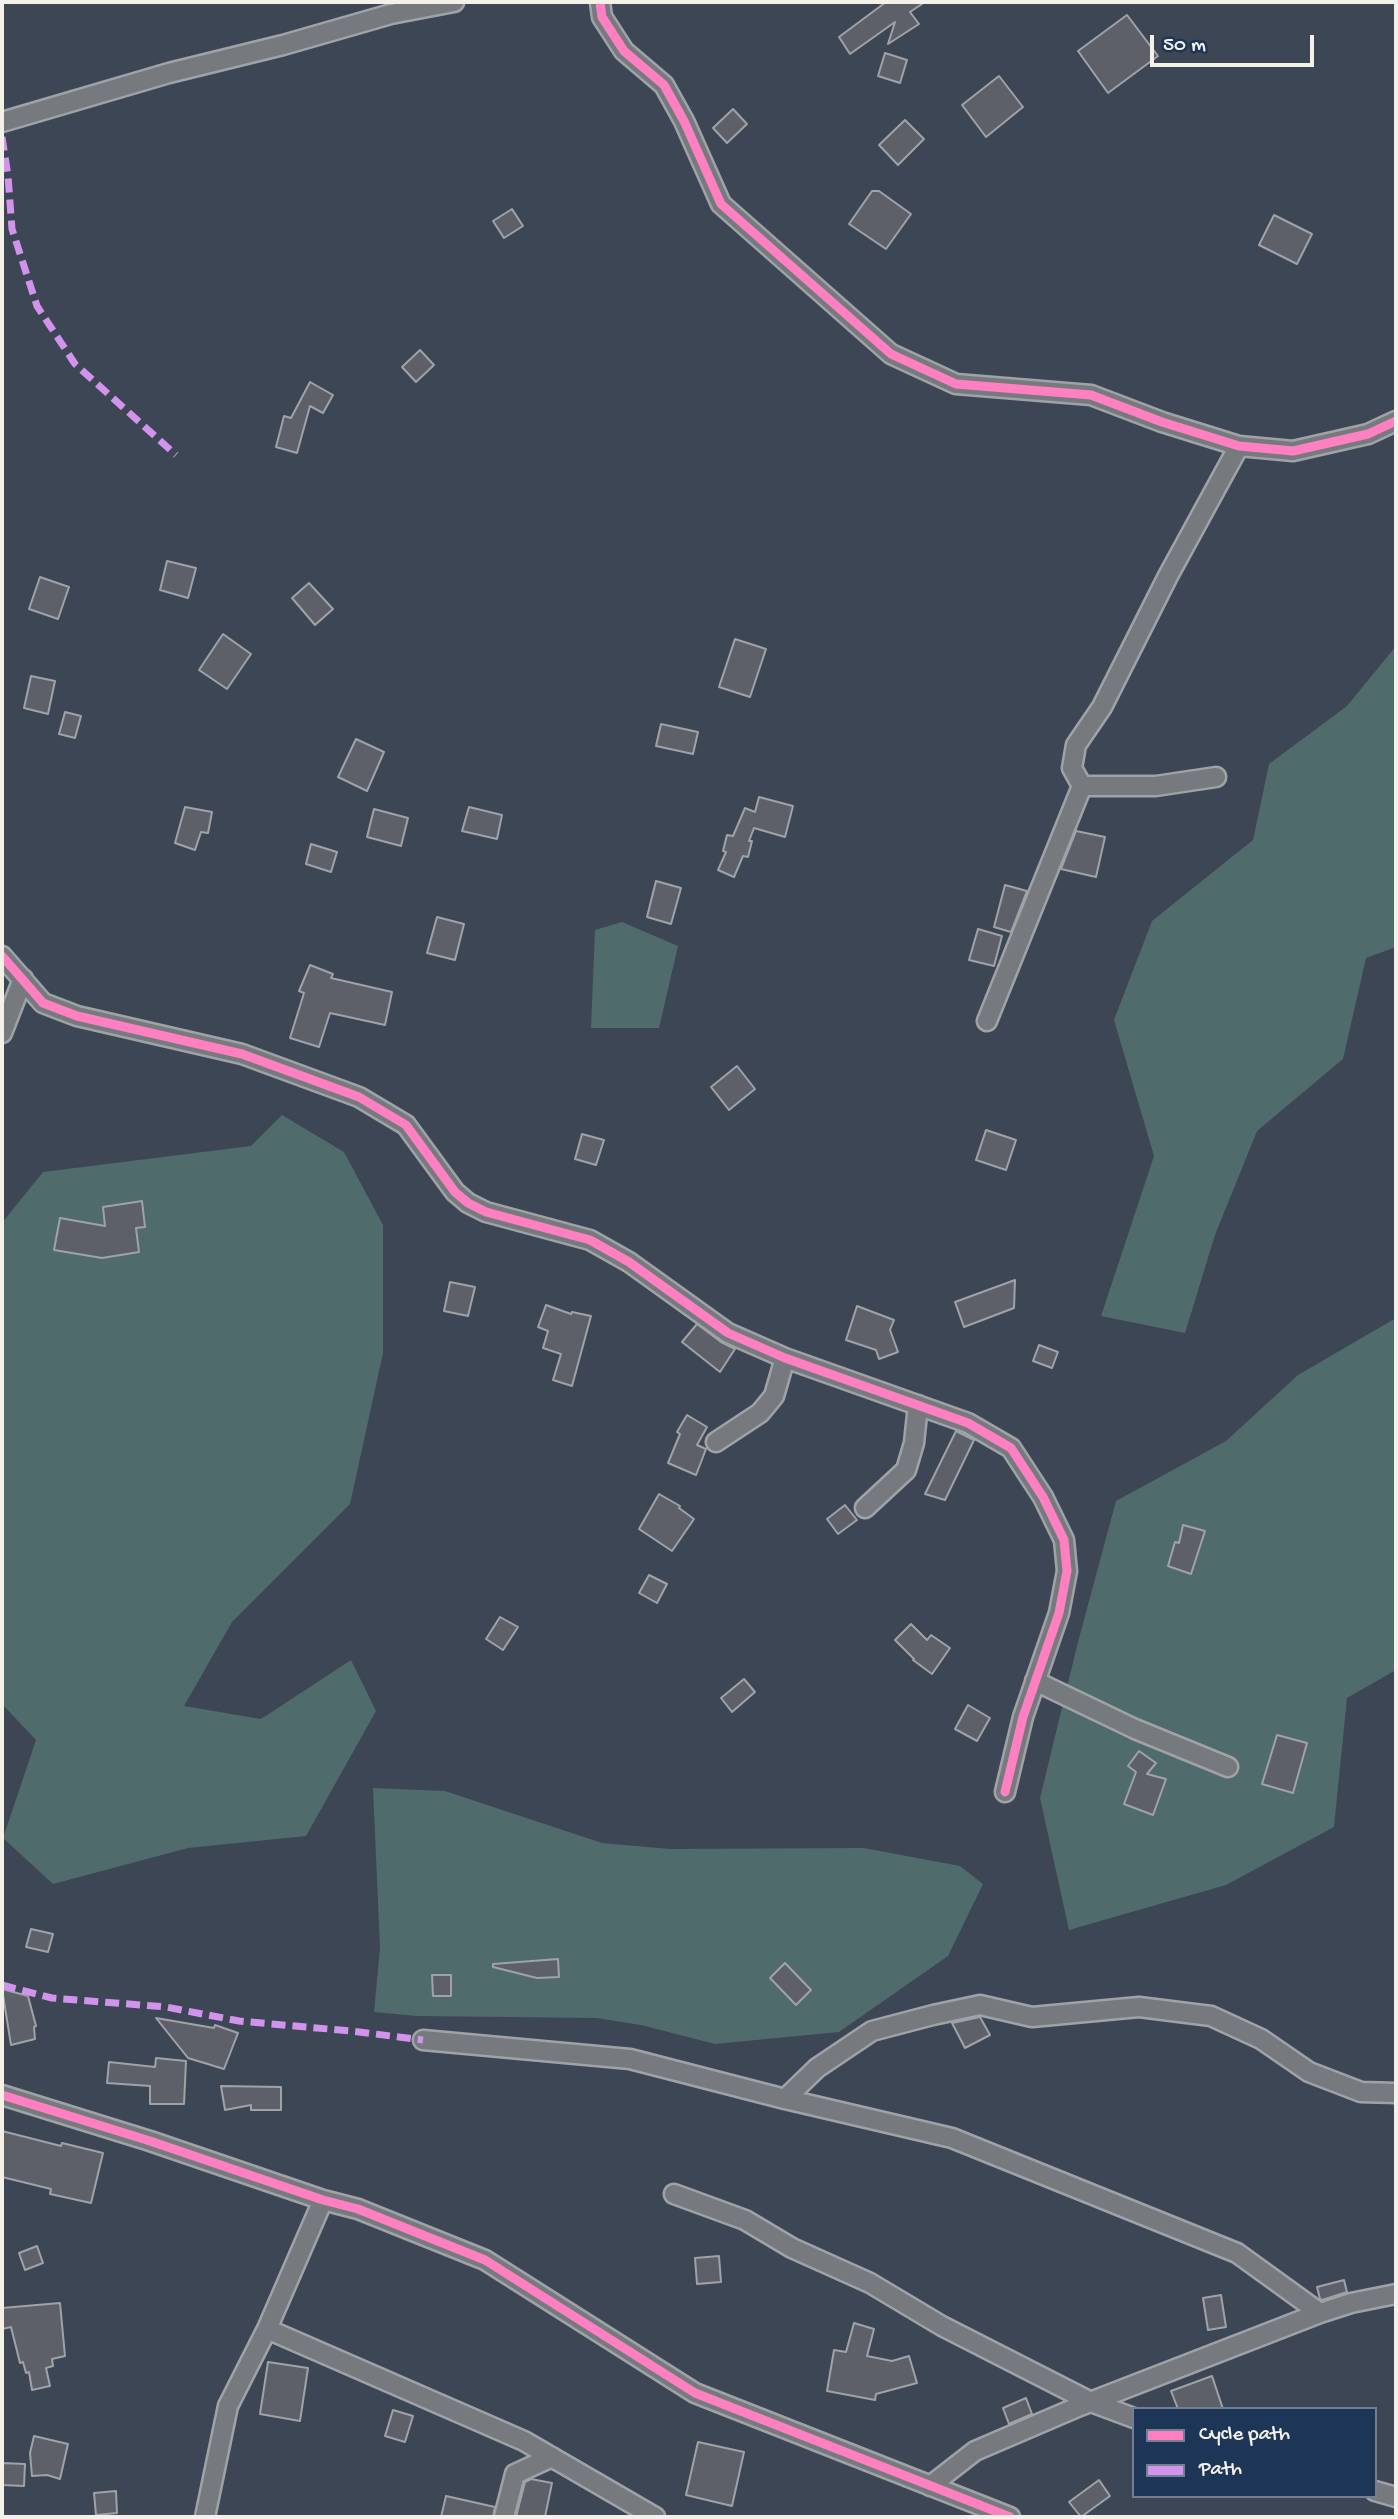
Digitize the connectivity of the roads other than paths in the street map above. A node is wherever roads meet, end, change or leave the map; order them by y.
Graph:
1 (454, 2) edge
2 (600, 2) edge
3 (2, 122) edge
4 (1396, 421) edge
5 (1239, 446) junction
6 (1216, 777) dead end
7 (1082, 786) junction
8 (2, 956) edge
9 (23, 979) junction
10 (987, 1021) dead end
11 (2, 1033) edge
12 (785, 1358) junction
13 (918, 1405) junction
14 (716, 1442) dead end
15 (864, 1508) dead end
16 (1035, 1681) junction
17 (1228, 1767) dead end
18 (1005, 1792) dead end
19 (423, 2040) dead end
20 (1396, 2093) edge
21 (2, 2095) edge
22 (785, 2099) junction
23 (674, 2194) dead end
24 (323, 2200) junction
25 (1396, 2294) edge
26 (1320, 2313) junction
27 (267, 2329) junction
28 (1091, 2402) junction
29 (1132, 2417) edge
30 (552, 2458) junction
31 (930, 2486) junction
32 (1377, 2492) edge
33 (1396, 2497) edge
34 (205, 2517) edge
35 (504, 2517) edge
36 (655, 2517) edge
37 (1010, 2517) edge

1 - 3 street
2 - 5 street
4 - 5 street
5 - 7 street
6 - 7 street
7 - 10 street
8 - 9 street
9 - 11 street
9 - 12 street
12 - 13 street
12 - 14 street
13 - 15 street
13 - 16 street
16 - 17 street
16 - 18 street
19 - 22 street
20 - 22 street
21 - 24 street
22 - 26 street
23 - 28 street
24 - 27 street
24 - 31 street
25 - 26 street
26 - 28 street
27 - 30 street
27 - 34 street
28 - 29 street
28 - 31 street
30 - 35 street
30 - 36 street
31 - 37 street
32 - 33 street

